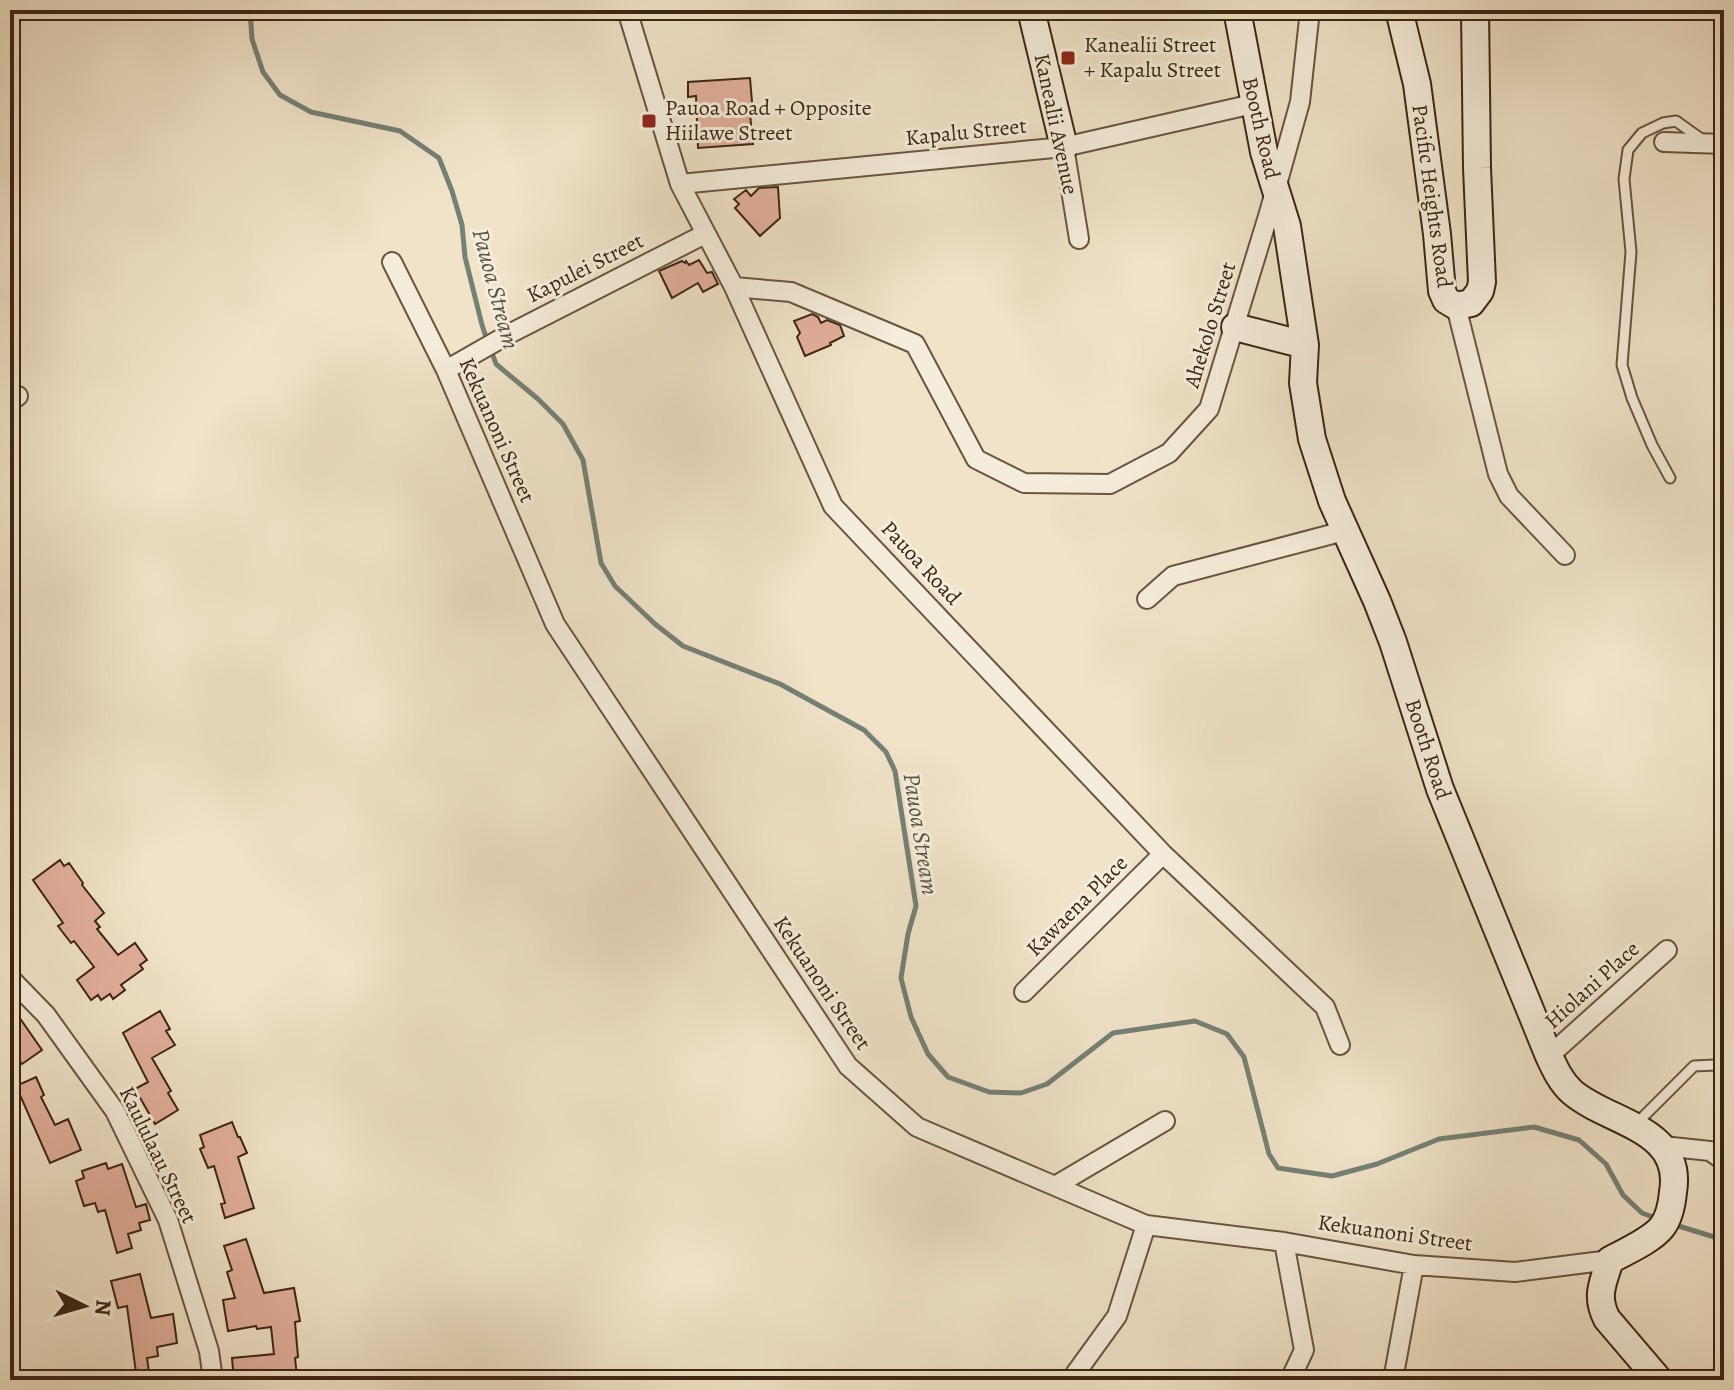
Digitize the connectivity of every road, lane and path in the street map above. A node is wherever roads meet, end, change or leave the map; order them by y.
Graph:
1 (627, 10) edge
2 (1031, 10) edge
3 (1237, 10) edge
4 (1310, 10) edge
5 (1399, 10) edge
6 (1475, 10) edge
7 (1253, 104) junction
8 (1664, 142) dead end
9 (1715, 144) edge
10 (1064, 147) junction
11 (680, 184) junction
12 (1275, 192) junction
13 (705, 234) junction
14 (1079, 239) dead end
15 (392, 262) dead end
16 (734, 287) junction
17 (1456, 306) junction
18 (1235, 327) junction
19 (1305, 345) junction
20 (446, 370) junction
21 (1670, 478) dead end
22 (1344, 531) junction
23 (1565, 555) dead end
24 (1147, 599) dead end
25 (1163, 854) junction
26 (1667, 950) dead end
27 (10, 978) edge
28 (1024, 992) dead end
29 (1340, 1045) dead end
30 (1549, 1056) junction
31 (1724, 1071) edge
32 (1165, 1121) dead end
33 (1634, 1127) junction
34 (1663, 1146) junction
35 (1724, 1161) edge
36 (1055, 1186) junction
37 (1146, 1225) junction
38 (1284, 1242) junction
39 (1610, 1260) junction
40 (1414, 1265) junction
41 (1075, 1374) dead end
42 (213, 1380) edge
43 (1290, 1380) edge
44 (1393, 1380) edge
45 (1659, 1380) edge

1 - 11 street, Pauoa Road
2 - 10 street, Kanealii Avenue
3 - 7 street, Booth Road
4 - 12 street, Ahekolo Street
5 - 17 street, Pacific Heights Road
6 - 17 street, Pacific Heights Road
7 - 10 street, Kapalu Street
7 - 12 street, Booth Road
8 - 9 street
9 - 21 lane
10 - 11 street, Kapalu Street
10 - 14 street, Kanealii Avenue
11 - 13 street, Pauoa Road
12 - 18 street, Ahekolo Street
12 - 19 street, Booth Road
13 - 16 street, Pauoa Road
13 - 20 street, Kapulei Street
15 - 20 street, Kekuanoni Street
16 - 18 street, Ahekolo Street
16 - 25 street, Pauoa Road
17 - 23 street
18 - 19 street
19 - 22 street, Booth Road
20 - 36 street, Kekuanoni Street
22 - 24 street
22 - 30 street, Booth Road
25 - 28 street, Kawaena Place
25 - 29 street, Pauoa Road
26 - 30 street, Hiolani Place
27 - 42 street, Kaululaau Street
30 - 33 street, Booth Road
31 - 33 lane
32 - 36 street
33 - 34 street, Booth Road
34 - 35 street
34 - 39 street
36 - 37 street, Kekuanoni Street
37 - 38 street, Kekuanoni Street
37 - 41 street
38 - 40 street, Kekuanoni Street
38 - 43 street
39 - 40 street, Kekuanoni Street
39 - 45 street
40 - 44 street

